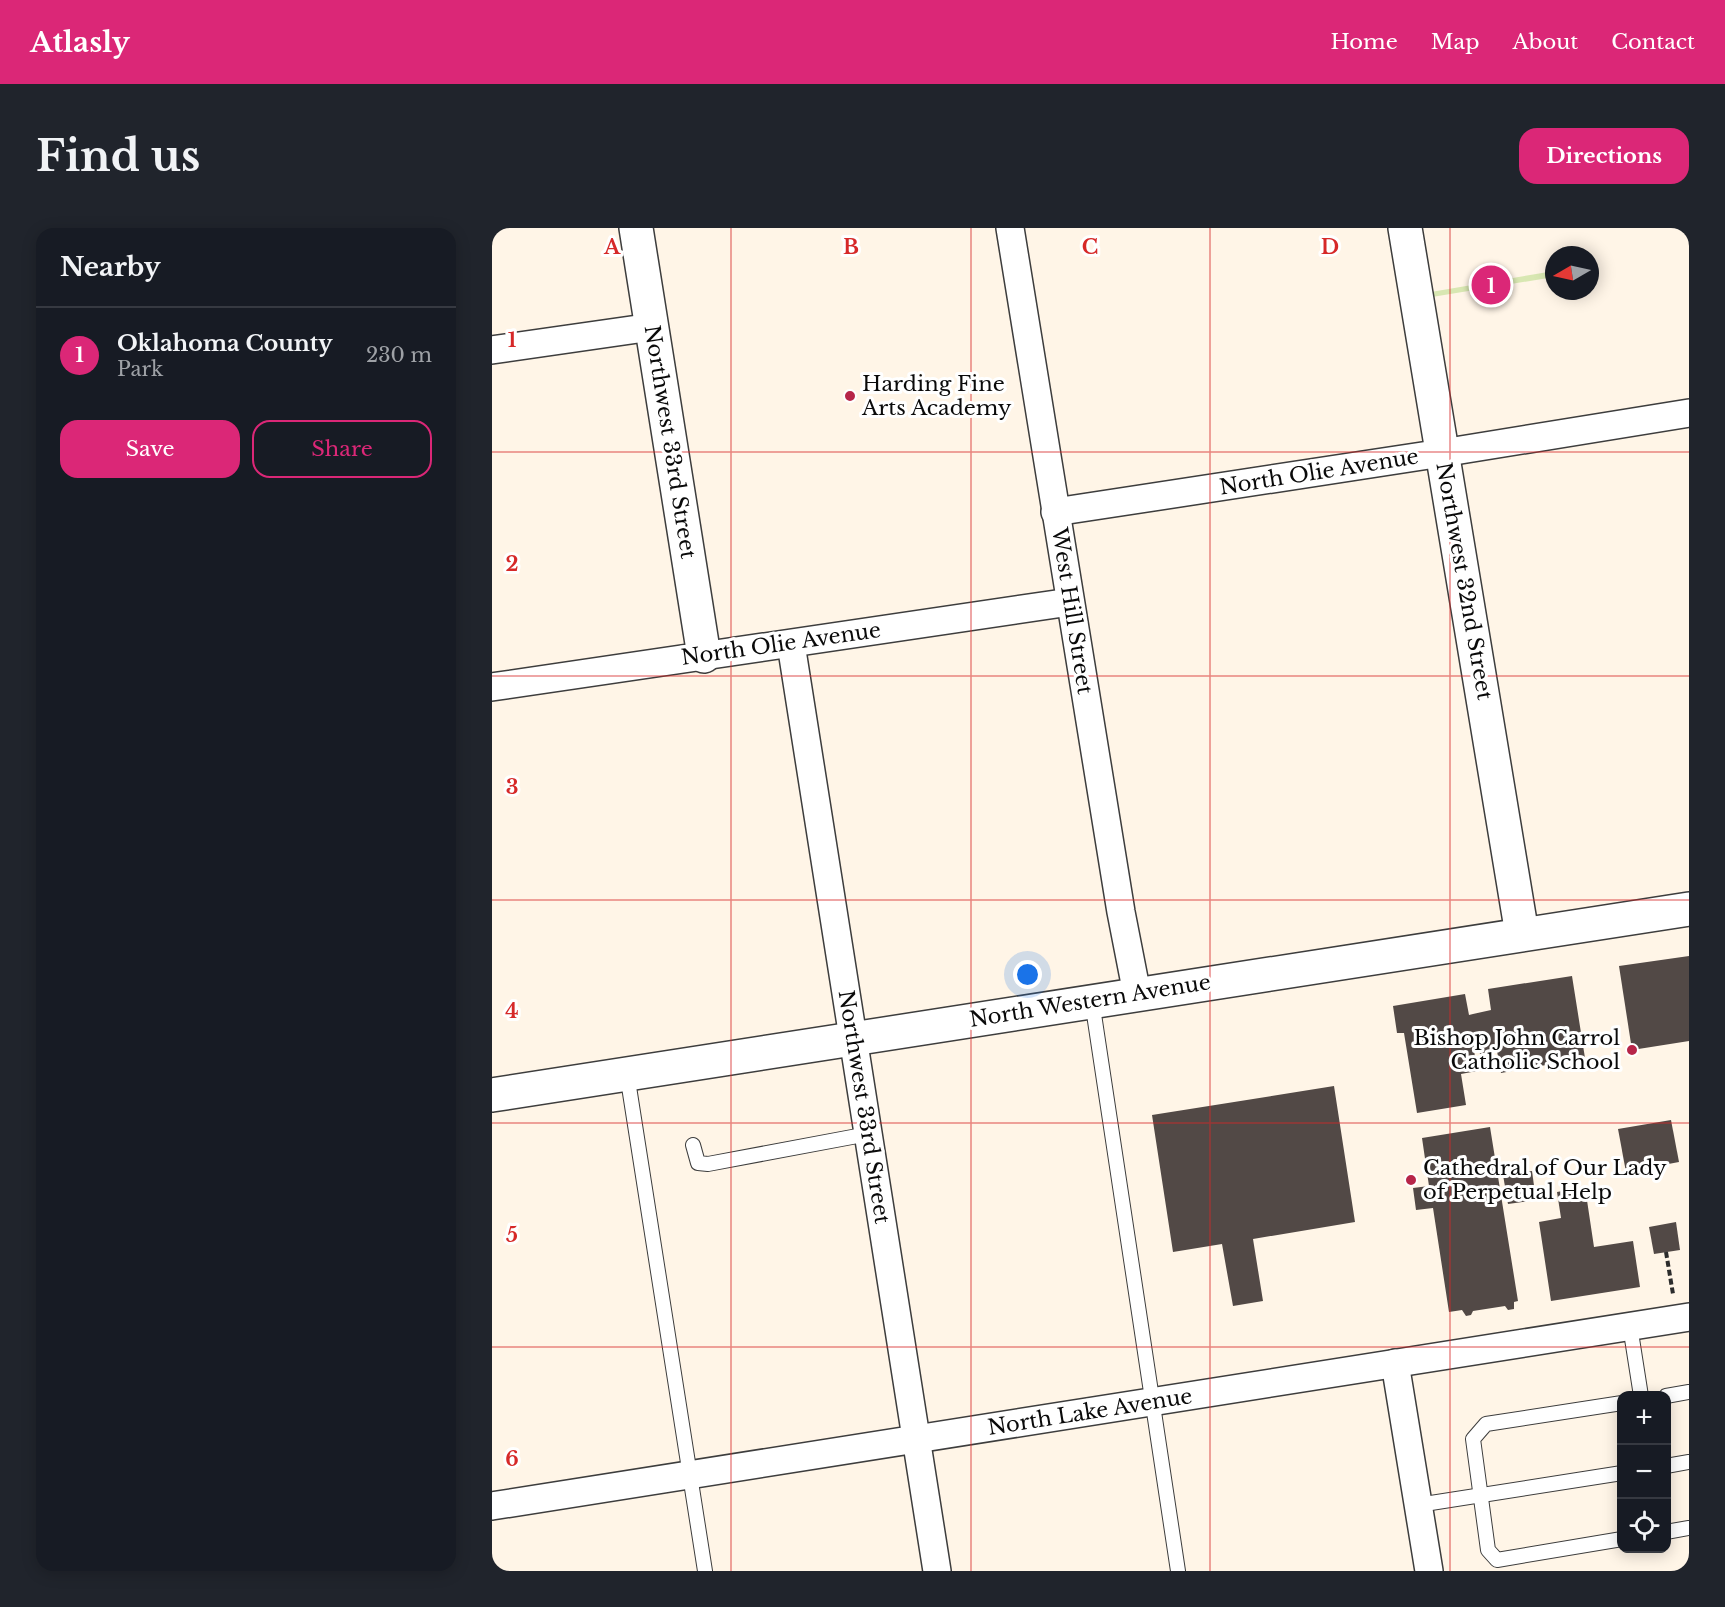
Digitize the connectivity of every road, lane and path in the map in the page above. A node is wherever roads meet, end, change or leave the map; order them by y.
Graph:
1 (636, 228) edge
2 (1010, 228) edge
3 (1406, 228) edge
4 (652, 327) junction
5 (492, 350) edge
6 (1689, 413) edge
7 (1442, 453) junction
8 (1055, 512) junction
9 (1070, 602) junction
10 (791, 644) junction
11 (704, 656) junction
12 (492, 687) edge
13 (1689, 909) edge
14 (1522, 934) junction
15 (1137, 994) junction
16 (1092, 1001) junction
17 (853, 1039) junction
18 (627, 1074) junction
19 (492, 1095) edge
20 (868, 1134) junction
21 (693, 1145) dead end
22 (1666, 1252) dead end
23 (1683, 1318) edge
24 (1630, 1326) junction
25 (1395, 1363) junction
26 (1640, 1391) edge
27 (1689, 1392) edge
28 (1671, 1395) edge
29 (1152, 1402) junction
30 (1617, 1404) edge
31 (916, 1439) junction
32 (1689, 1462) edge
33 (1671, 1465) edge
34 (1617, 1474) edge
35 (690, 1475) junction
36 (1481, 1495) junction
37 (1418, 1505) junction
38 (492, 1506) edge
39 (1689, 1528) edge
40 (1671, 1531) edge
41 (1617, 1540) edge
42 (705, 1571) edge
43 (937, 1571) edge
44 (1178, 1571) edge
45 (1429, 1571) edge

1 - 4 street, Northwest 33rd Street
2 - 8 street, West Hill Street
3 - 7 street, Northwest 32nd Street
4 - 5 street
4 - 11 street, Northwest 33rd Street
6 - 7 street, North Olie Avenue
7 - 8 street, North Olie Avenue
7 - 14 street, Northwest 32nd Street
8 - 9 street, West Hill Street
9 - 10 street, North Olie Avenue
9 - 15 street, West Hill Street
10 - 11 street, North Olie Avenue
10 - 17 street, Northwest 33rd Street
11 - 12 street, North Olie Avenue
13 - 14 street, North Western Avenue
14 - 15 street, North Western Avenue
15 - 16 street, North Western Avenue
16 - 17 street, North Western Avenue
16 - 29 lane
17 - 18 street, North Western Avenue
17 - 20 street, Northwest 33rd Street
18 - 19 street, North Western Avenue
18 - 35 lane
20 - 21 lane
20 - 31 street, Northwest 33rd Street
22 - 23 path
23 - 24 street, North Lake Avenue
24 - 25 street, North Lake Avenue
24 - 26 lane
25 - 29 street, North Lake Avenue
25 - 37 street
27 - 28 lane
29 - 31 street, North Lake Avenue
29 - 44 lane
30 - 36 lane
31 - 35 street, North Lake Avenue
31 - 43 street, Northwest 33rd Street
32 - 33 lane
34 - 36 lane
35 - 38 street, North Lake Avenue
35 - 42 lane
36 - 37 lane
36 - 41 lane
37 - 45 street
39 - 40 lane

